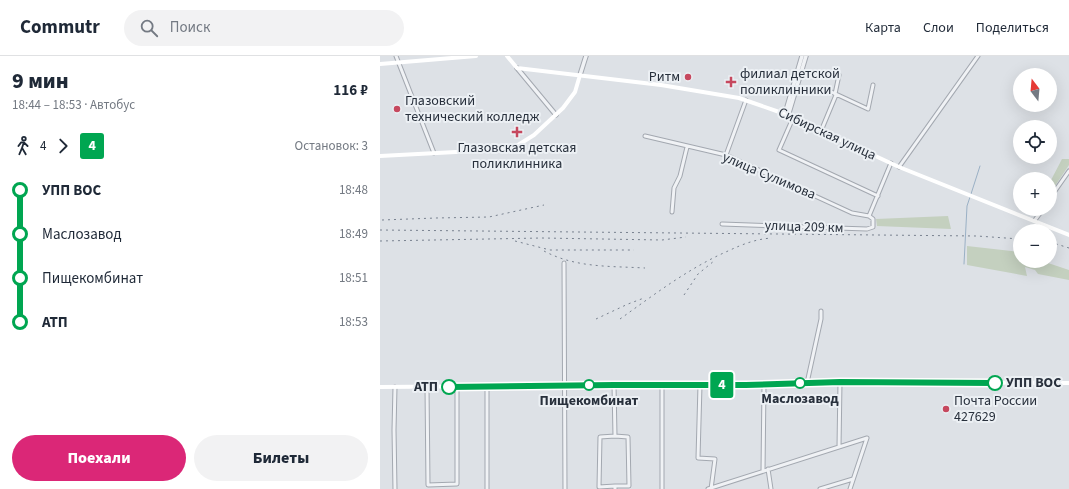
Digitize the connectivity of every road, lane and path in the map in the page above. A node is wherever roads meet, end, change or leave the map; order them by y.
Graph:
1 (396, 56) edge
2 (476, 56) edge
3 (507, 56) edge
4 (586, 56) edge
5 (802, 56) edge
6 (806, 56) edge
7 (978, 56) edge
8 (398, 63) junction
9 (380, 64) edge
10 (517, 68) junction
11 (580, 75) junction
12 (839, 75) dead end
13 (873, 85) dead end
14 (825, 89) dead end
15 (836, 94) junction
16 (746, 100) junction
17 (556, 115) junction
18 (788, 116) junction
19 (821, 131) junction
20 (645, 136) dead end
21 (687, 147) junction
22 (434, 153) junction
23 (380, 156) edge
24 (726, 156) junction
25 (891, 163) junction
26 (899, 167) junction
27 (1069, 171) edge
28 (1057, 188) edge
29 (878, 196) junction
30 (672, 212) dead end
31 (869, 216) junction
32 (1038, 216) edge
33 (1035, 220) junction
34 (722, 224) dead end
35 (1069, 234) edge
36 (564, 263) dead end
37 (822, 311) dead end
38 (840, 382) junction
39 (807, 383) junction
40 (1069, 383) edge
41 (764, 384) junction
42 (614, 385) junction
43 (662, 385) junction
44 (700, 385) junction
45 (487, 386) junction
46 (564, 386) junction
47 (380, 387) edge
48 (396, 387) junction
49 (427, 387) junction
50 (457, 387) junction
51 (615, 436) junction
52 (839, 447) junction
53 (768, 469) junction
54 (763, 471) junction
55 (853, 479) junction
56 (442, 484) junction
57 (615, 488) edge
58 (395, 489) edge
59 (442, 489) edge
60 (487, 489) edge
61 (565, 489) edge
62 (662, 489) edge
63 (710, 489) edge
64 (771, 489) edge
65 (820, 489) edge
66 (850, 489) edge

1 - 8 street
2 - 8 main road
3 - 10 main road
4 - 11 street
5 - 18 street
6 - 18 street
7 - 26 street
8 - 9 main road
8 - 22 street
10 - 11 main road, Сибирская улица
10 - 17 street
11 - 16 main road, Сибирская улица
11 - 17 main road
12 - 15 street
13 - 15 street
14 - 15 street
15 - 19 street
16 - 18 main road, Сибирская улица
16 - 24 street
17 - 22 main road
18 - 19 main road, Сибирская улица
18 - 29 street
19 - 25 main road, Сибирская улица
20 - 21 street, улица Сулимова
21 - 24 street, улица Сулимова
21 - 30 street
22 - 23 main road
24 - 31 street, улица Сулимова
25 - 26 main road, Сибирская улица
25 - 29 street
26 - 33 main road, Сибирская улица
27 - 28 street
29 - 31 street
31 - 34 street, улица 209 км
32 - 33 street
33 - 35 main road, Сибирская улица
36 - 46 street
37 - 39 street
38 - 39 main road
38 - 40 main road
38 - 52 street
39 - 41 main road
41 - 44 main road
41 - 54 street
42 - 43 main road
42 - 46 main road
42 - 51 street
43 - 44 main road
43 - 62 street
44 - 63 street
45 - 46 main road
45 - 50 main road
45 - 60 street
46 - 61 street
47 - 48 main road
48 - 49 main road
48 - 58 street
49 - 50 main road
49 - 56 street
50 - 56 street
51 - 57 street
51 - 57 street
52 - 53 street
52 - 55 street
53 - 54 street
53 - 64 street
54 - 63 street
55 - 65 street
55 - 66 street
56 - 59 street

